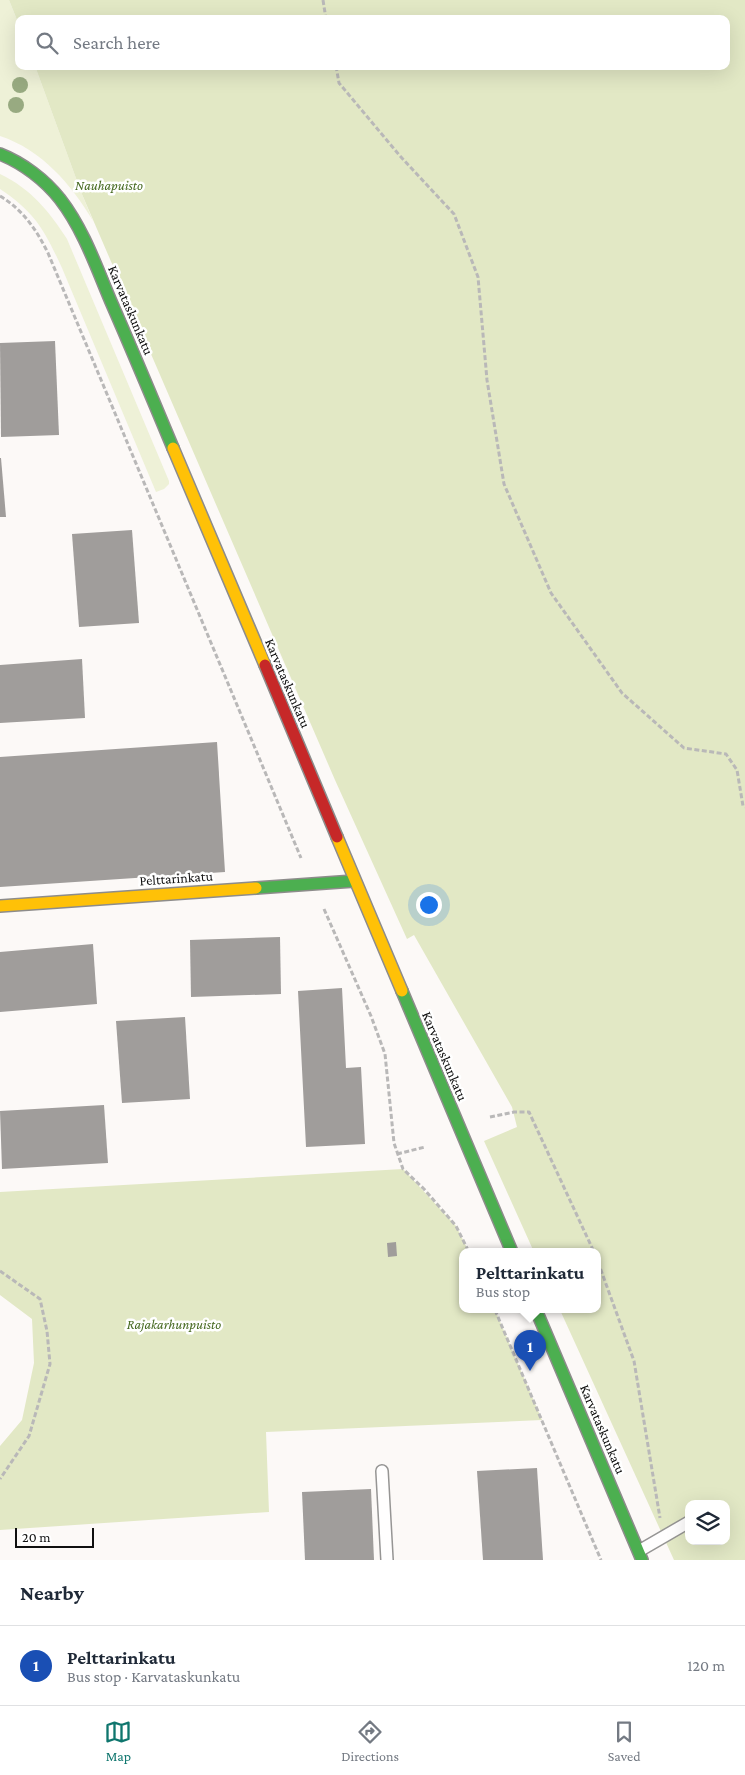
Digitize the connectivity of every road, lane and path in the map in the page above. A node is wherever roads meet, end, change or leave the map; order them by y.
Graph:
1 (323, 0) edge
2 (325, 15) edge
3 (337, 70) edge
4 (0, 154) edge
5 (0, 196) edge
6 (745, 807) edge
7 (354, 881) junction
8 (313, 884) junction
9 (0, 906) edge
10 (490, 1117) dead end
11 (426, 1146) dead end
12 (398, 1154) junction
13 (467, 1248) edge
14 (510, 1248) edge
15 (592, 1248) edge
16 (601, 1270) edge
17 (0, 1271) edge
18 (496, 1313) edge
19 (537, 1313) edge
20 (530, 1371) dead end
21 (522, 1374) junction
22 (382, 1471) dead end
23 (0, 1479) edge
24 (685, 1524) edge
25 (663, 1537) junction
26 (640, 1556) edge
27 (387, 1560) edge
28 (601, 1560) edge

1 - 2 path
3 - 6 path
4 - 7 street, Karvataskunkatu
5 - 8 path
7 - 8 street, Pelttarinkatu
7 - 14 street, Karvataskunkatu
8 - 9 street, Pelttarinkatu
8 - 12 path
10 - 15 path
11 - 12 path
12 - 13 path
16 - 25 path
17 - 23 path
18 - 21 path
19 - 26 street, Karvataskunkatu
20 - 21 path
21 - 28 path
22 - 27 lane
24 - 25 lane
25 - 26 lane

